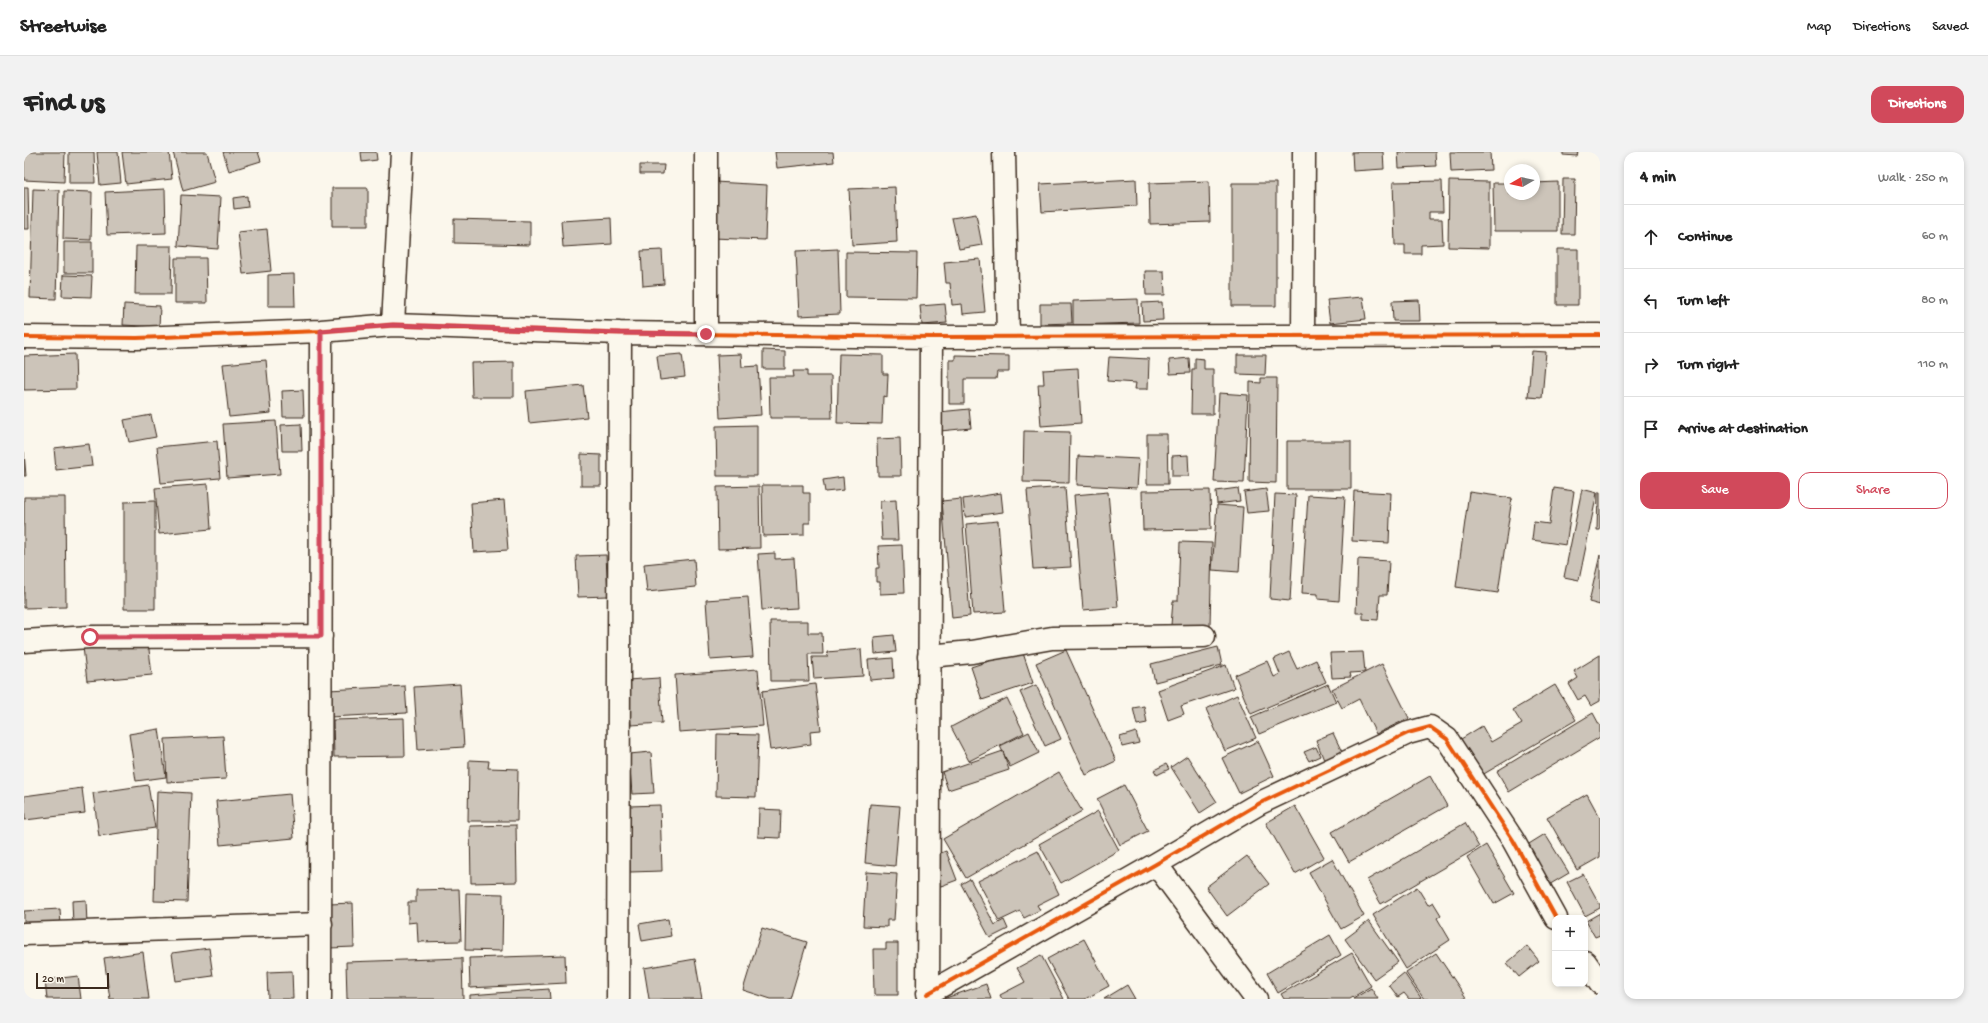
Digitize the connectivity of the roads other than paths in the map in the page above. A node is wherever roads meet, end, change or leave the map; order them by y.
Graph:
1 (402, 152) edge
2 (706, 152) edge
3 (1004, 152) edge
4 (1304, 152) edge
5 (393, 325) junction
6 (321, 331) junction
7 (620, 333) junction
8 (706, 334) junction
9 (1600, 335) edge
10 (24, 336) edge
11 (931, 337) junction
12 (1008, 337) junction
13 (1303, 337) junction
14 (321, 636) junction
15 (1204, 636) dead end
16 (24, 641) edge
17 (929, 656) junction
18 (1156, 864) junction
19 (1554, 915) edge
20 (321, 924) junction
21 (24, 934) edge
22 (1588, 966) edge
23 (1600, 983) edge
24 (927, 996) edge
25 (320, 999) edge
26 (618, 999) edge
27 (1256, 999) edge

1 - 5 street
2 - 8 street
3 - 12 street
4 - 13 street
5 - 6 street
5 - 7 street
6 - 10 street
6 - 14 street
7 - 8 street
7 - 26 street
8 - 11 street
9 - 13 street
11 - 12 street
11 - 17 street
12 - 13 street
14 - 16 street
14 - 20 street
15 - 17 street
17 - 24 street
18 - 19 street
18 - 24 street
18 - 27 street
20 - 21 street
20 - 25 street
22 - 23 street

